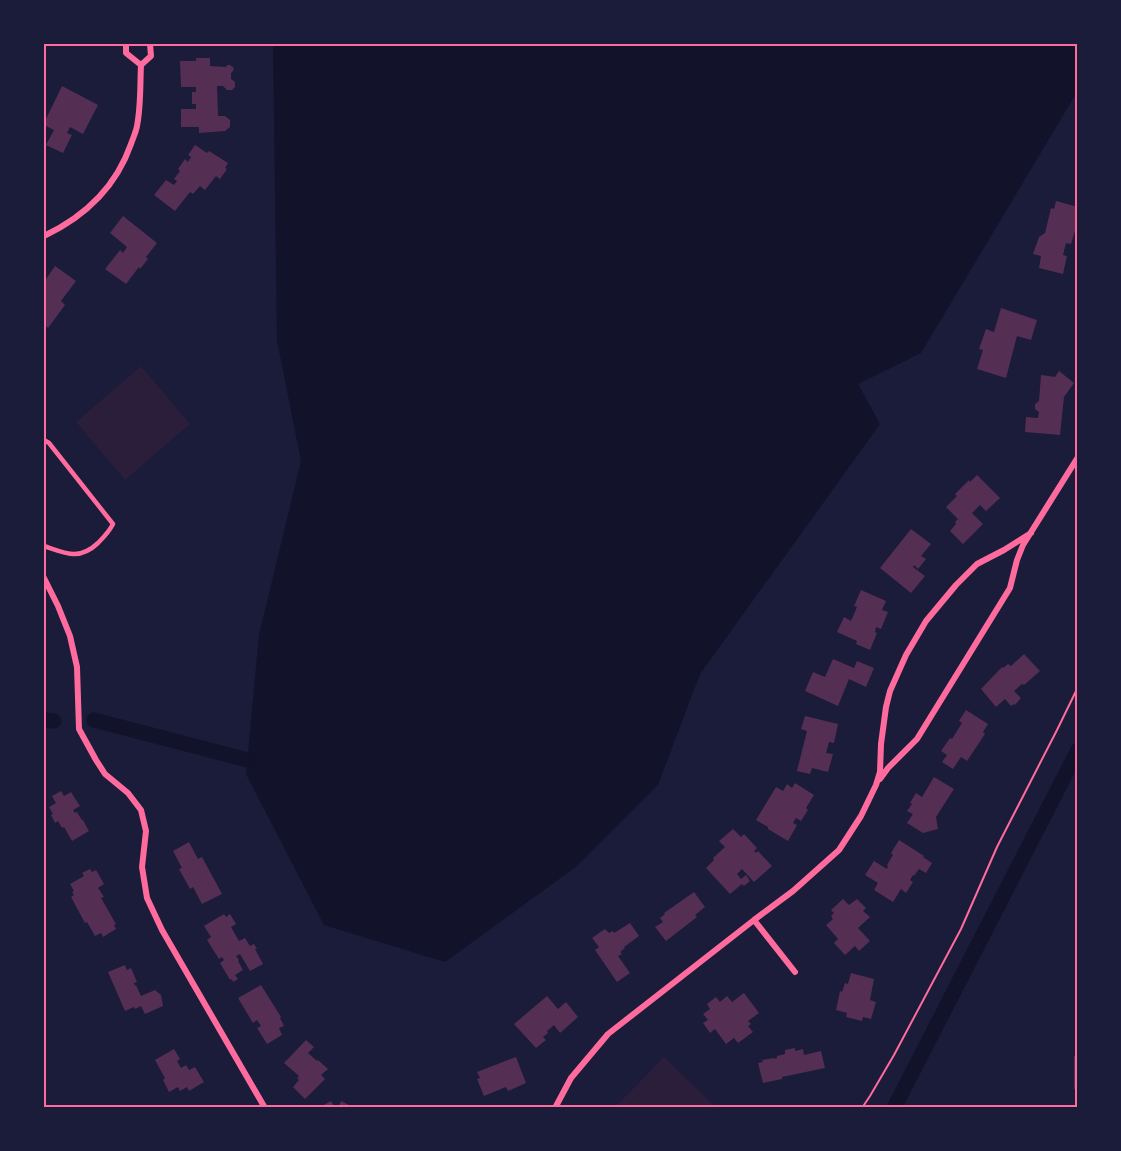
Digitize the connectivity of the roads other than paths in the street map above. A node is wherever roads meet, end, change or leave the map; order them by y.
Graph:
1 (126, 44) edge
2 (150, 44) edge
3 (141, 65) junction
4 (44, 236) edge
5 (44, 440) edge
6 (1077, 457) edge
7 (1031, 533) junction
8 (44, 546) edge
9 (44, 578) edge
10 (876, 784) junction
11 (754, 920) junction
12 (795, 972) dead end
13 (265, 1107) edge
14 (555, 1107) edge

1 - 3 street
2 - 3 street
3 - 4 street
5 - 8 lane
6 - 7 street
7 - 10 street
7 - 10 street
9 - 13 street
10 - 11 street
11 - 12 street
11 - 14 street

